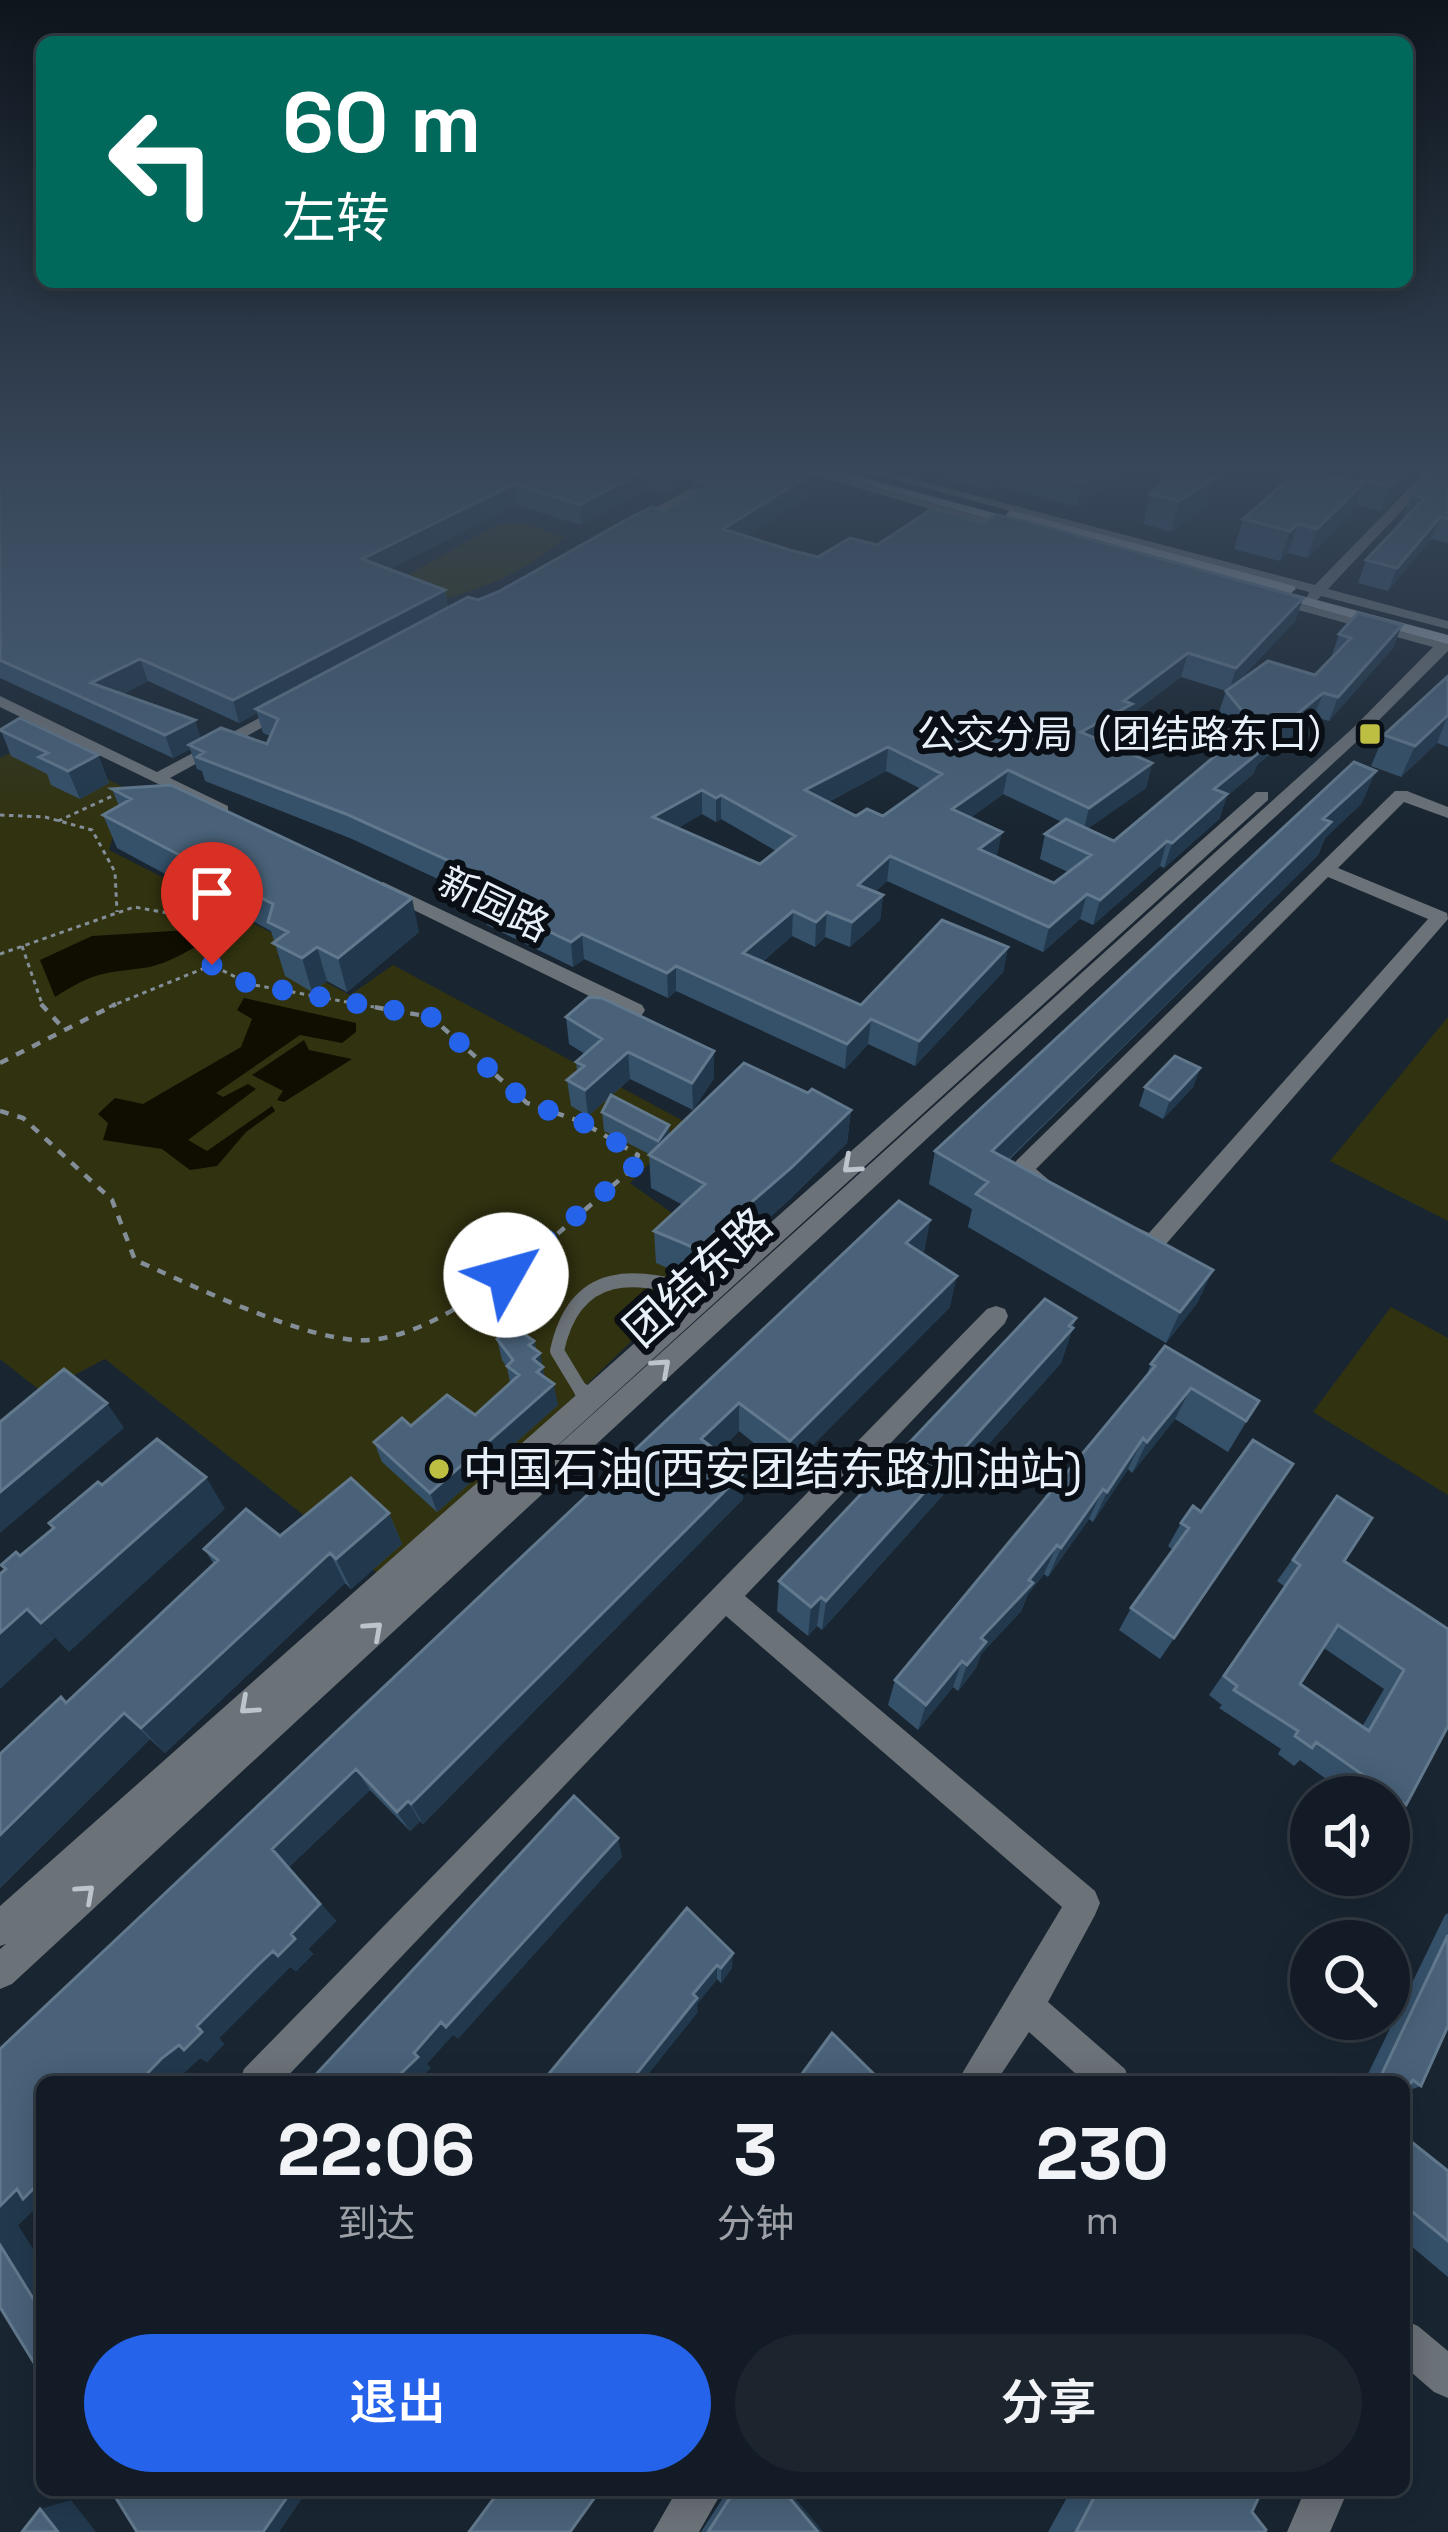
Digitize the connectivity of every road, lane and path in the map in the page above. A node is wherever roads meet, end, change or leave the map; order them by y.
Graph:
1 (1272, 589) edge
2 (1274, 589) edge
3 (1276, 589) edge
4 (1277, 589) edge
5 (1320, 589) edge
6 (1311, 599) junction
7 (1447, 638) edge
8 (0, 701) edge
9 (294, 705) edge
10 (22, 712) junction
11 (0, 723) edge
12 (158, 778) junction
13 (1448, 813) edge
14 (0, 815) edge
15 (241, 819) edge
16 (58, 821) junction
17 (1325, 869) junction
18 (365, 879) edge
19 (117, 912) junction
20 (22, 946) junction
21 (0, 954) edge
22 (212, 965) junction
23 (635, 1010) edge
24 (64, 1029) junction
25 (0, 1063) edge
26 (0, 1111) edge
27 (1058, 1192) edge
28 (1114, 1224) edge
29 (532, 1256) junction
30 (586, 1292) junction
31 (707, 1294) junction
32 (996, 1316) dead end
33 (588, 1401) junction
34 (725, 1597) junction
35 (0, 1929) edge
36 (0, 1972) edge
37 (1025, 2006) junction
38 (263, 2076) edge
39 (979, 2076) edge
40 (1105, 2076) edge
41 (1410, 2344) edge
42 (1448, 2378) edge
43 (698, 2496) edge
44 (1324, 2496) edge
45 (674, 2532) edge
46 (1308, 2532) edge

1 - 6 street
2 - 6 main road
3 - 6 main road
4 - 6 street
5 - 6 street
6 - 7 street
6 - 7 street
7 -> 31 street
36 -> 7 street, 团结东路
8 - 10 street
9 - 12 street
10 - 11 street
10 - 12 street
12 - 15 street
12 - 16 path
13 - 17 street
14 - 16 path
16 - 19 path
17 - 27 street
17 - 28 street
18 - 23 street, 新园路
19 - 20 path
19 - 22 path
20 - 21 path
20 - 24 path
22 - 24 path
22 - 29 path
24 - 25 path
26 - 29 path
29 - 30 path
30 - 31 lane
30 - 33 lane
31 - 33 street
32 - 34 street
33 -> 35 street
34 - 37 street
34 - 38 street
37 - 39 street
37 - 40 street
41 - 42 street
43 - 45 street
44 - 46 street

